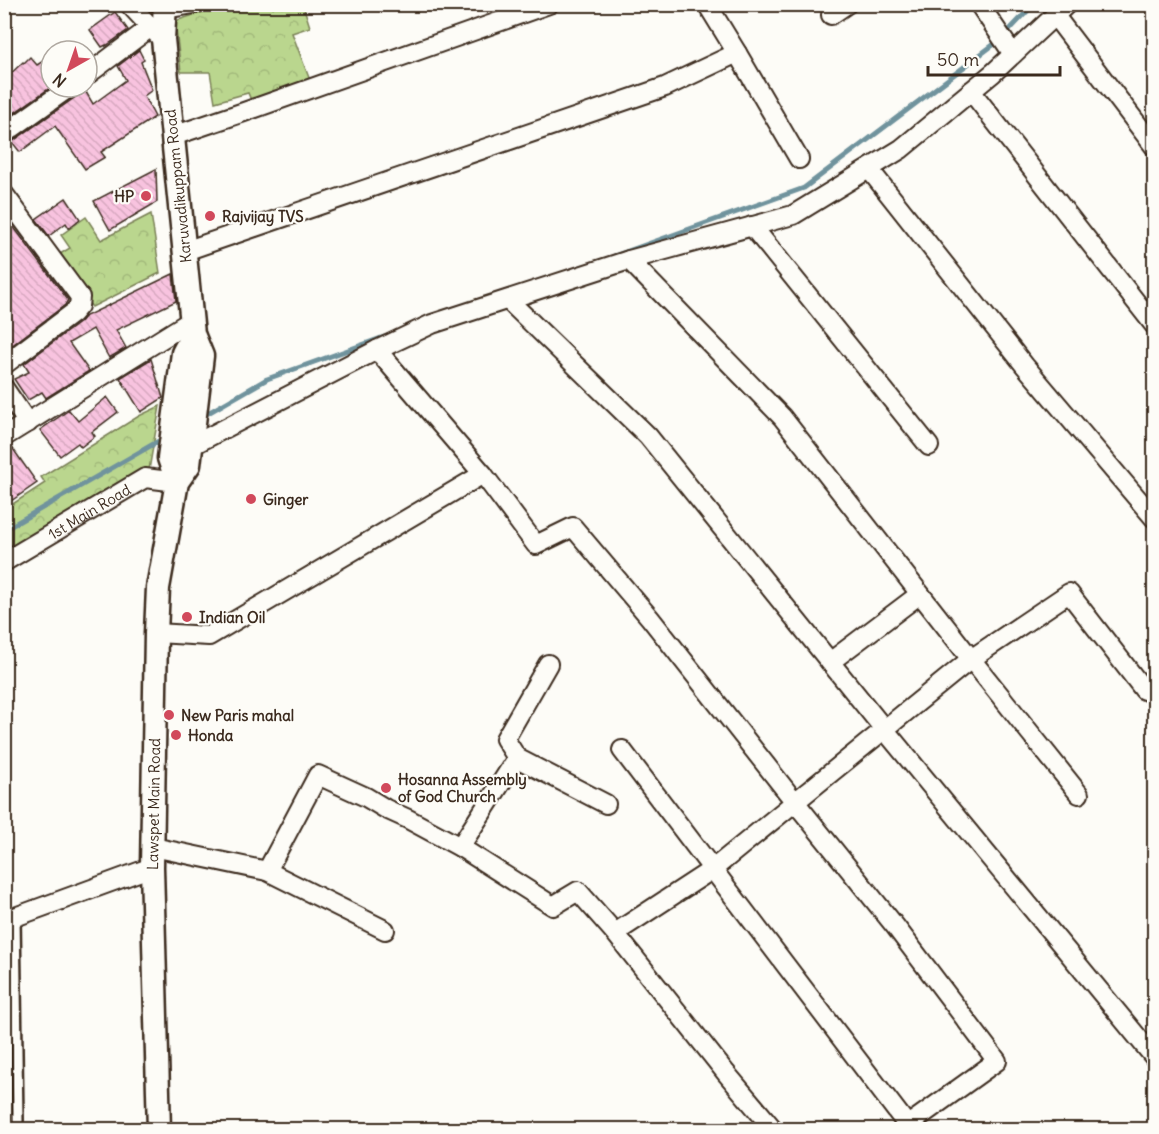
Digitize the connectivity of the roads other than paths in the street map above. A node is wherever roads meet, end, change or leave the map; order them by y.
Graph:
1 (129, 4) edge
2 (194, 4) edge
3 (549, 4) edge
4 (706, 4) edge
5 (847, 4) edge
6 (979, 4) edge
7 (165, 7) edge
8 (1061, 10) edge
9 (831, 15) dead end
10 (157, 33) junction
11 (737, 53) junction
12 (1013, 54) junction
13 (99, 68) edge
14 (971, 91) junction
15 (53, 99) edge
16 (4, 134) edge
17 (173, 136) junction
18 (1155, 146) edge
19 (799, 159) dead end
20 (869, 169) junction
21 (4, 194) edge
22 (752, 226) junction
23 (185, 251) junction
24 (629, 260) junction
25 (507, 300) junction
26 (1155, 325) edge
27 (193, 327) junction
28 (377, 350) junction
29 (4, 365) edge
30 (4, 388) edge
31 (28, 423) junction
32 (4, 437) edge
33 (191, 446) junction
34 (929, 446) dead end
35 (483, 474) junction
36 (177, 482) junction
37 (1155, 518) edge
38 (4, 562) edge
39 (920, 594) junction
40 (156, 633) junction
41 (971, 659) junction
42 (830, 662) junction
43 (548, 664) dead end
44 (1155, 693) edge
45 (884, 729) junction
46 (622, 750) dead end
47 (516, 758) junction
48 (1079, 794) dead end
49 (795, 802) junction
50 (606, 804) dead end
51 (460, 847) junction
52 (153, 857) junction
53 (713, 869) junction
54 (267, 871) junction
55 (10, 919) edge
56 (385, 930) dead end
57 (615, 933) junction
58 (1155, 1057) edge
59 (18, 1121) dead end
60 (910, 1127) edge
61 (159, 1130) edge
62 (774, 1130) edge

1 - 10 street
2 - 7 street
3 - 17 street
4 - 11 street
5 - 9 street
6 - 12 street
7 - 10 street, Karuvadikuppam Road
8 - 12 street
8 - 18 street
10 - 13 street
10 - 17 street, Karuvadikuppam Road
11 - 19 street
11 - 23 street
12 - 14 street
14 - 20 street
14 - 26 street
15 - 16 street
17 - 23 street, Karuvadikuppam Road
20 - 22 street
20 - 37 street
21 - 29 street
22 - 24 street
22 - 34 street
23 - 27 street, Karuvadikuppam Road
24 - 25 street
24 - 39 street
25 - 28 street
25 - 42 street
27 - 31 street
27 - 33 street, Karuvadikuppam Road
27 - 36 street
28 - 33 street
28 - 35 street
30 - 31 street
31 - 32 street
33 - 36 street, Karuvadikuppam Road
35 - 40 street
35 - 49 street
36 - 38 street, 1st Main Road
36 - 40 street, Lawspet Main Road
39 - 41 street
39 - 42 street
40 - 52 street, Lawspet Main Road
41 - 44 street
41 - 45 street
41 - 48 street
42 - 45 street
43 - 47 street
45 - 49 street
45 - 58 street
46 - 53 street
47 - 50 street
47 - 51 street
49 - 53 street
49 - 60 street
51 - 54 street
51 - 57 street
52 - 54 street
52 - 55 street
52 - 61 street, Lawspet Main Road
53 - 57 street
53 - 60 street
54 - 56 street
55 - 59 lane
57 - 62 street

